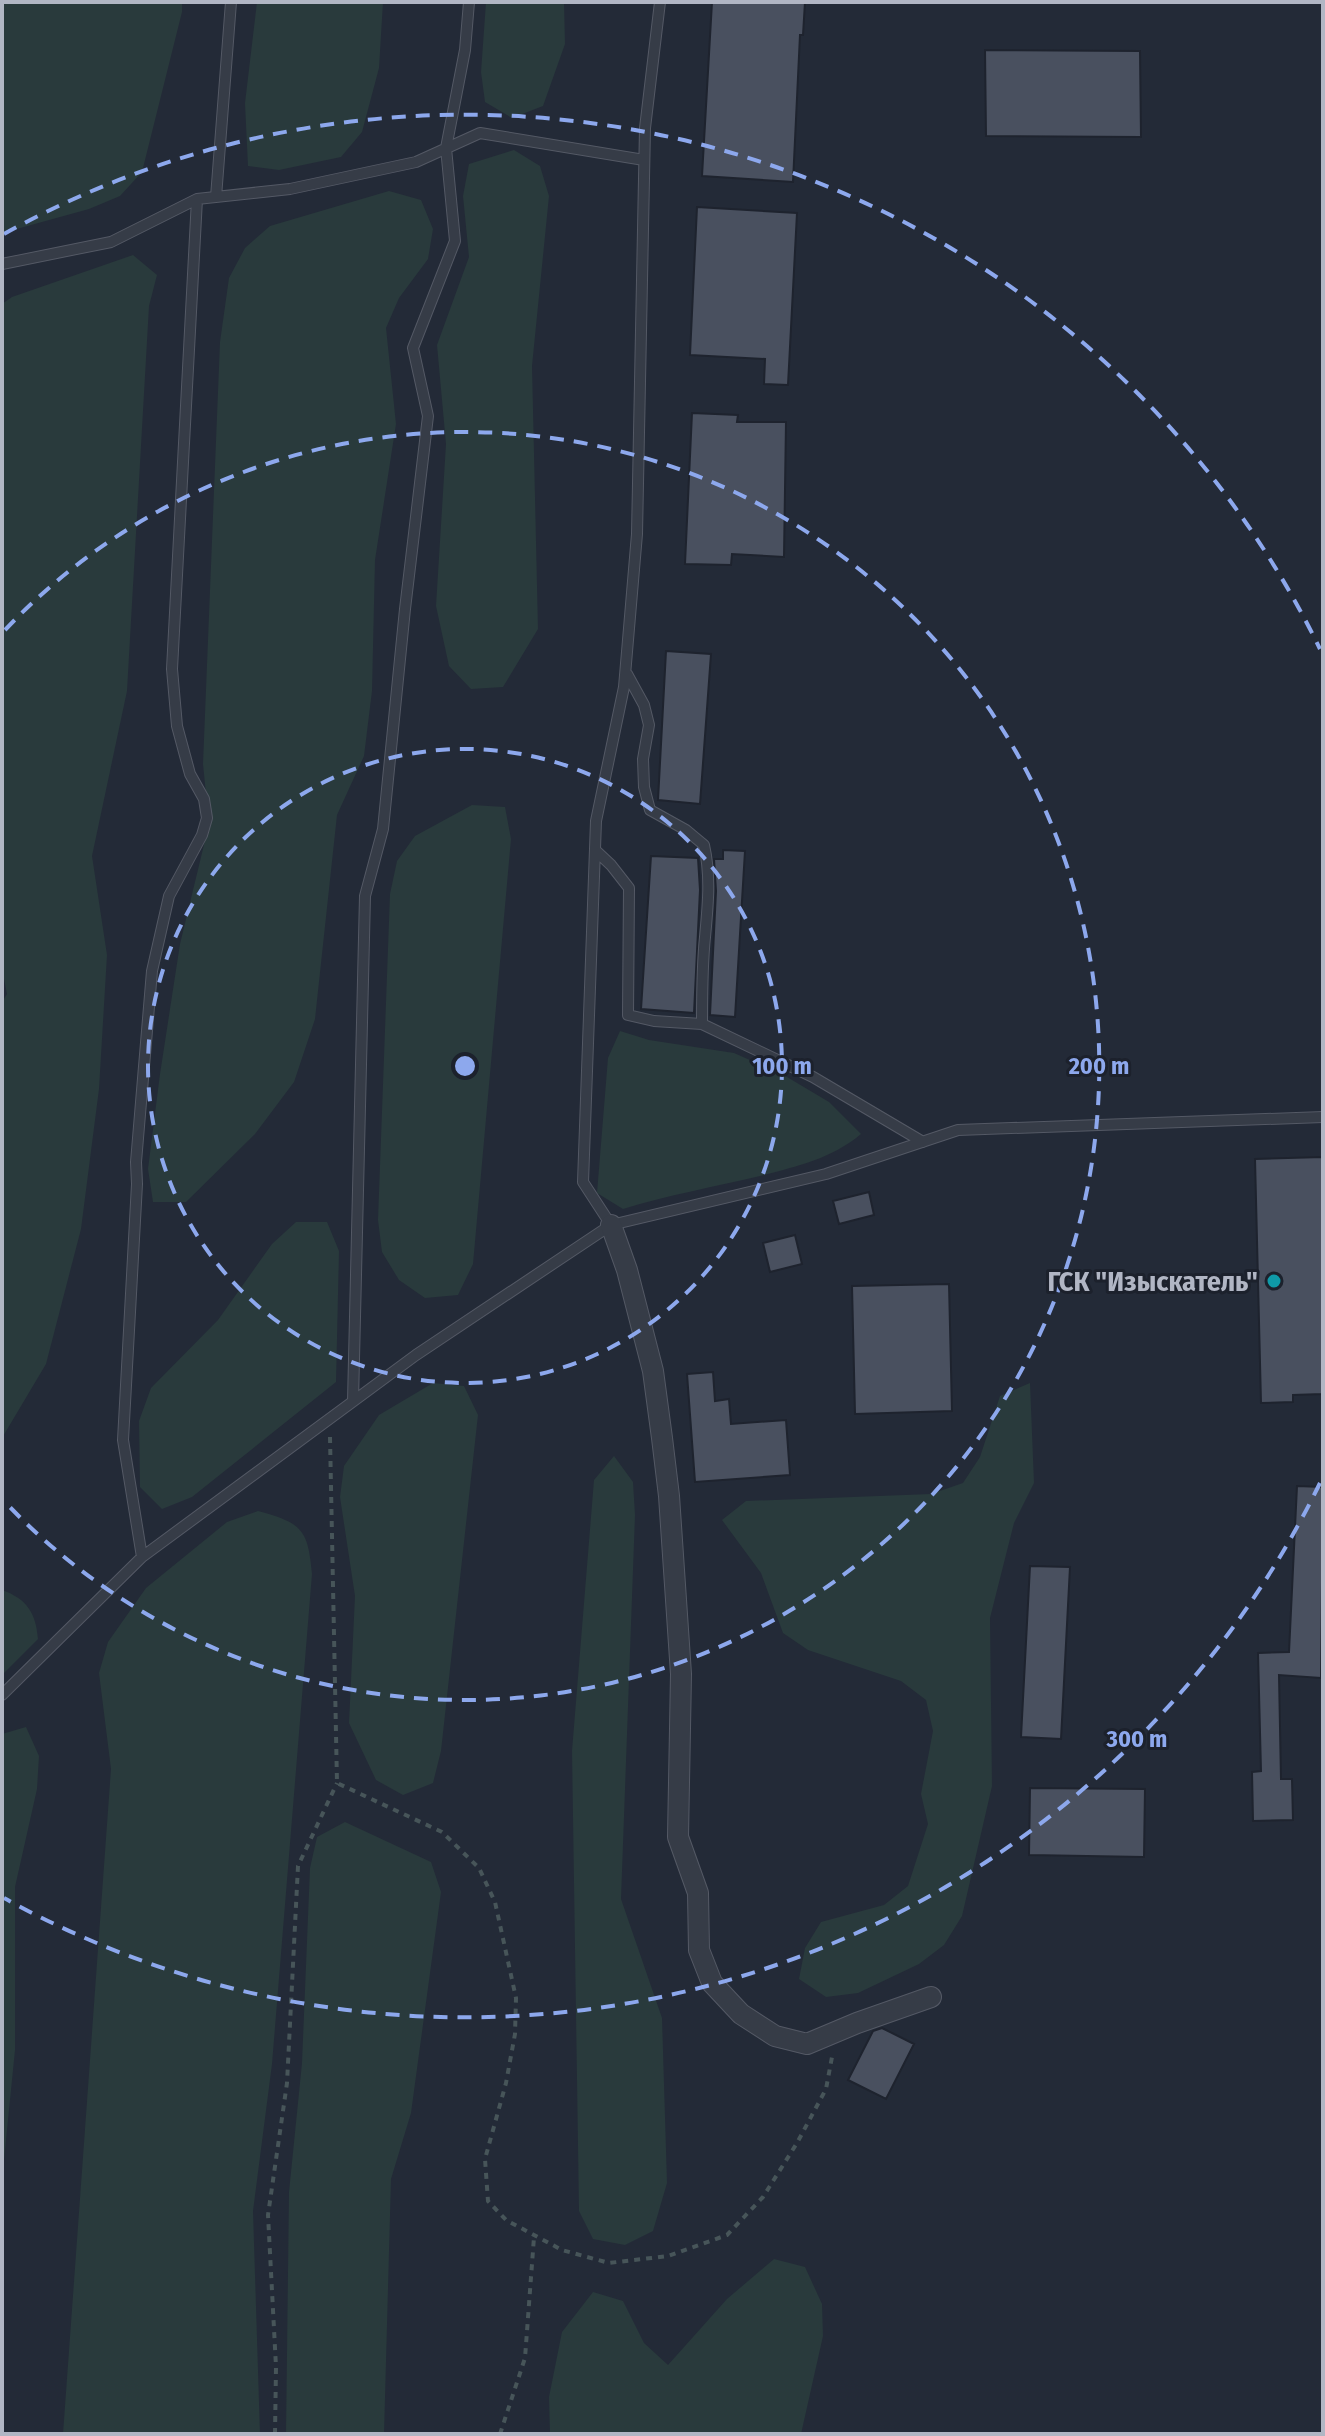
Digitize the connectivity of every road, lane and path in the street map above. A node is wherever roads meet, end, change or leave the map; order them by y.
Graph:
1 (231, 2) edge
2 (469, 2) edge
3 (660, 2) edge
4 (446, 148) junction
5 (644, 160) junction
6 (216, 197) junction
7 (197, 199) junction
8 (2, 264) edge
9 (626, 672) junction
10 (595, 850) junction
11 (702, 1024) junction
12 (1323, 1117) edge
13 (923, 1142) junction
14 (611, 1225) junction
15 (353, 1401) junction
16 (329, 1419) junction
17 (142, 1557) junction
18 (2, 1695) edge
19 (337, 1783) junction
20 (931, 1997) dead end
21 (837, 2032) junction
22 (534, 2236) junction
23 (275, 2434) edge
24 (500, 2434) edge

1 - 6 lane
2 - 4 lane
3 - 5 lane
4 - 5 lane
4 - 6 lane
4 - 15 lane
5 - 9 lane
6 - 7 lane
7 - 8 lane
7 - 17 lane
9 - 10 lane
9 - 11 lane
10 - 11 lane
10 - 14 lane
11 - 13 lane
12 - 13 lane
13 - 14 lane
14 - 15 lane
14 - 21 street
15 - 16 lane
16 - 17 lane
16 - 19 path
17 - 18 lane
19 - 22 path
19 - 23 path
20 - 21 street
21 - 22 path
22 - 24 path

